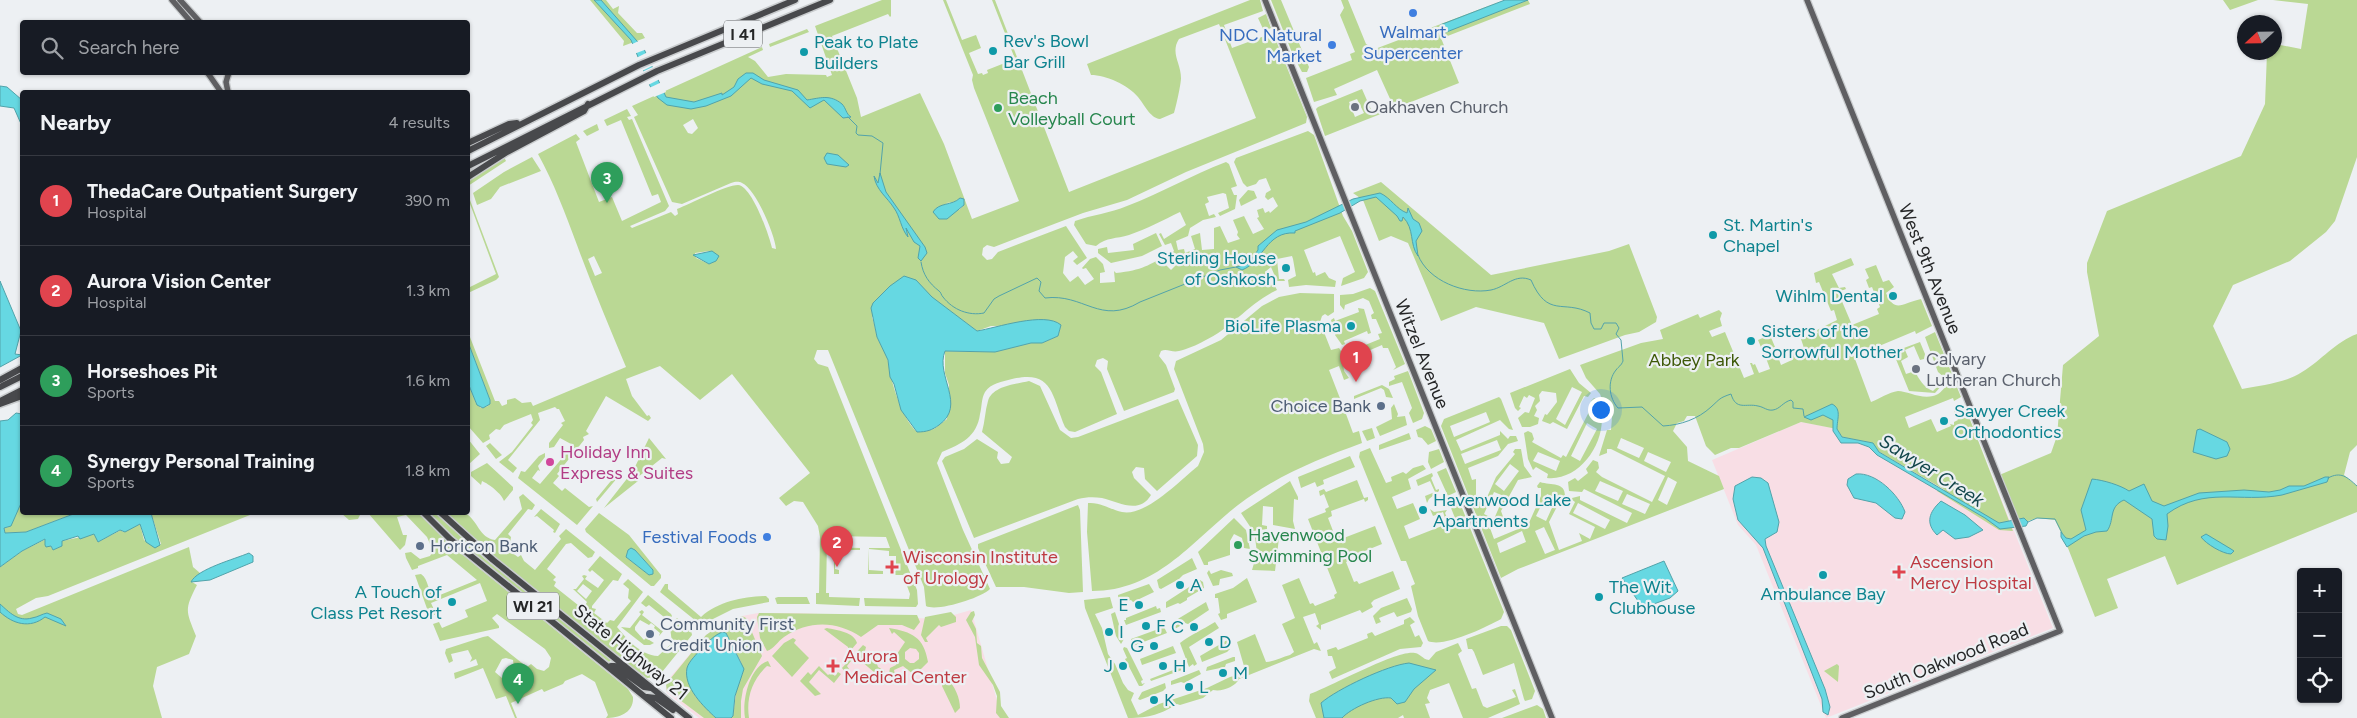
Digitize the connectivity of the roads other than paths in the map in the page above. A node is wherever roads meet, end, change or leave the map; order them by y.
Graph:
1 (172, 0) edge
2 (180, 0) edge
3 (795, 0) edge
4 (830, 0) edge
5 (1266, 0) edge
6 (1807, 0) edge
7 (189, 20) edge
8 (198, 20) edge
9 (210, 75) edge
10 (228, 75) edge
11 (229, 75) edge
12 (214, 80) junction
13 (220, 90) edge
14 (227, 90) edge
15 (589, 103) junction
16 (521, 123) junction
17 (470, 142) edge
18 (470, 151) edge
19 (470, 165) edge
20 (470, 177) edge
21 (20, 369) edge
22 (20, 377) edge
23 (0, 380) edge
24 (0, 387) edge
25 (20, 391) edge
26 (20, 397) edge
27 (0, 403) edge
28 (426, 515) edge
29 (443, 515) edge
30 (2060, 631) joint
31 (608, 666) junction
32 (653, 688) junction
33 (646, 697) junction
34 (671, 718) edge
35 (688, 718) edge
36 (1552, 718) edge
37 (1842, 718) edge

1 - 7 main road
2 - 8 main road
3 - 16 highway, I 41
4 - 15 highway, I 41
5 - 36 main road, Witzel Avenue
6 - 30 main road, West 9th Avenue
9 - 12 main road
10 - 12 main road
11 - 14 main road
12 - 13 main road
15 - 19 highway, I 41
15 - 20 highway
16 - 17 highway
16 - 18 highway, I 41
21 - 23 highway
22 - 24 highway
25 - 27 highway
26 - 27 highway
28 - 31 highway, State Highway 21 / WI 21
29 - 32 highway, State Highway 21 / WI 21
30 - 37 main road, South Oakwood Road
31 - 32 highway
31 - 33 highway, State Highway 21 / WI 21
32 - 35 highway, State Highway 21 / WI 21
33 - 34 highway, State Highway 21 / WI 21
33 - 35 highway

